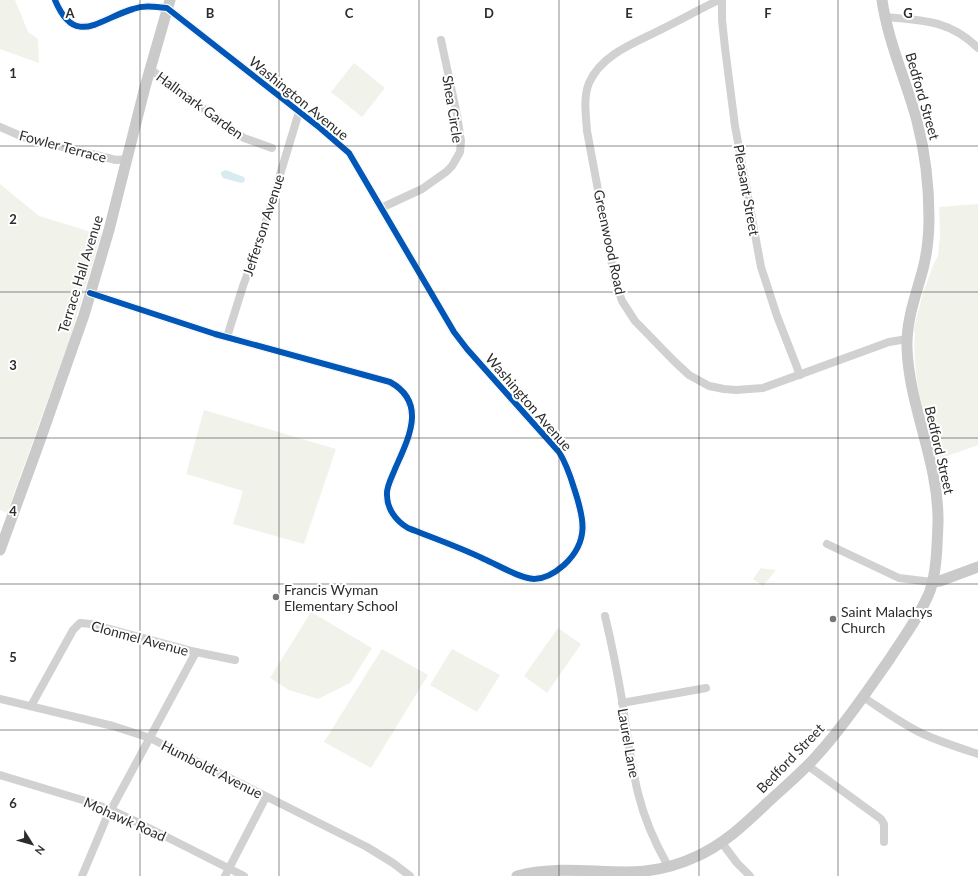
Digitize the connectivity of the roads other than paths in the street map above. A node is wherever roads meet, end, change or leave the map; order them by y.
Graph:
1 (55, 0) edge
2 (719, 0) edge
3 (722, 0) edge
4 (882, 0) edge
5 (168, 4) edge
6 (885, 17) junction
7 (441, 40) dead end
8 (978, 48) edge
9 (150, 69) junction
10 (299, 112) junction
11 (0, 127) edge
12 (272, 148) dead end
13 (127, 159) junction
14 (381, 208) junction
15 (90, 294) junction
16 (228, 337) junction
17 (907, 340) junction
18 (800, 375) junction
19 (827, 544) dead end
20 (0, 550) edge
21 (978, 567) edge
22 (932, 582) junction
23 (605, 616) dead end
24 (196, 652) junction
25 (235, 660) dead end
26 (706, 688) dead end
27 (863, 697) junction
28 (0, 699) edge
29 (622, 703) junction
30 (31, 706) junction
31 (150, 738) junction
32 (978, 754) edge
33 (808, 765) junction
34 (0, 776) edge
35 (266, 797) junction
36 (111, 810) junction
37 (884, 842) dead end
38 (722, 843) junction
39 (668, 866) junction
40 (227, 872) edge
41 (82, 876) edge
42 (244, 876) edge
43 (410, 876) edge
44 (517, 876) edge
45 (750, 876) edge

1 - 5 street
2 - 18 street, Greenwood Road
3 - 18 street, Pleasant Street
4 - 6 main road, Bedford Street
5 - 9 main road, Terrace Hall Avenue
5 - 10 street, Washington Avenue
6 - 8 street
6 - 17 main road, Bedford Street
7 - 14 street, Shea Circle
9 - 12 street, Hallmark Garden
9 - 13 main road, Terrace Hall Avenue
10 - 14 street, Washington Avenue
10 - 16 street, Jefferson Avenue
11 - 13 street, Fowler Terrace
13 - 15 main road, Terrace Hall Avenue
14 - 16 street, Washington Avenue
15 - 16 street, Washington Avenue
15 - 20 main road, Terrace Hall Avenue
17 - 18 street, Greenwood Road
17 - 22 main road, Bedford Street
19 - 22 street
21 - 22 main road
22 - 27 main road, Bedford Street
23 - 29 street, Laurel Lane
24 - 25 street, Clonmel Avenue
24 - 30 street, Clonmel Avenue
24 - 31 street
26 - 29 street
27 - 32 street
27 - 33 main road, Bedford Street
28 - 30 street, Humboldt Avenue
29 - 39 street, Laurel Lane
30 - 31 street, Humboldt Avenue
31 - 35 street, Humboldt Avenue
31 - 36 street
33 - 37 street
33 - 38 main road, Bedford Street
34 - 36 street, Mohawk Road
35 - 40 street
35 - 43 street, Humboldt Avenue
36 - 40 street, Mohawk Road
36 - 41 street
38 - 39 main road, Bedford Street
38 - 45 street
39 - 44 main road, Bedford Street
40 - 42 street, Mohawk Road

